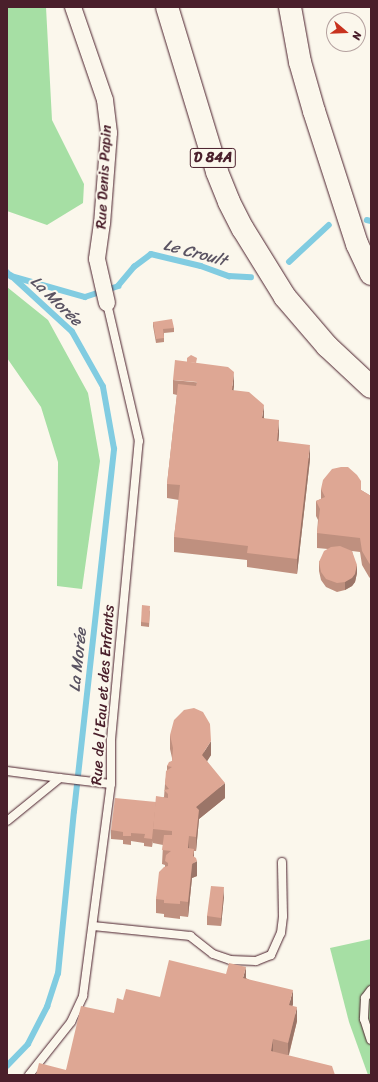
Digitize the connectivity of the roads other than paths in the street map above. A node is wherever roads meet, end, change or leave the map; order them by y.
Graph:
1 (73, 7) edge
2 (166, 7) edge
3 (290, 7) edge
4 (371, 274) edge
5 (107, 303) joint
6 (371, 387) edge
7 (7, 771) edge
8 (60, 778) junction
9 (111, 784) junction
10 (7, 821) edge
11 (282, 862) dead end
12 (93, 926) junction
13 (371, 990) edge
14 (371, 1040) edge
15 (29, 1075) edge

1 - 5 street, Rue Denis Papin
2 - 6 main road, D 84A
3 - 4 main road
5 - 9 lane, Rue de l'Eau et des Enfants
7 - 8 lane
8 - 9 lane
8 - 10 lane
9 - 12 lane, Rue de l'Eau et des Enfants
11 - 12 lane
12 - 15 lane, Rue de l'Eau et des Enfants
13 - 14 lane

